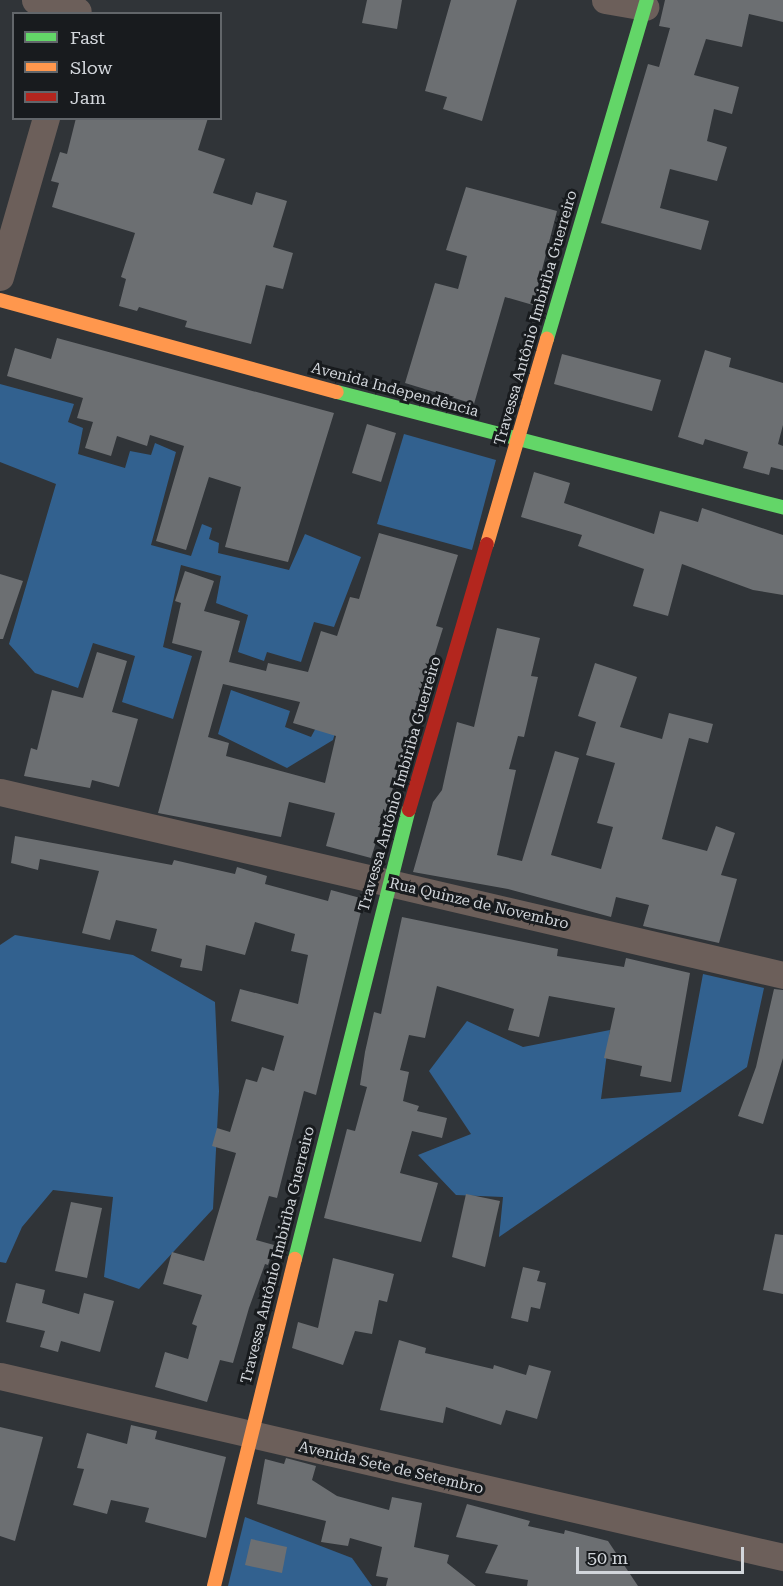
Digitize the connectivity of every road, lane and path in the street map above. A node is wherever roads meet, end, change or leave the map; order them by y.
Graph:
1 (35, 0) edge
2 (605, 0) edge
3 (646, 4) edge
4 (79, 8) edge
5 (45, 120) edge
6 (0, 277) edge
7 (0, 300) edge
8 (517, 441) junction
9 (783, 507) edge
10 (0, 792) edge
11 (387, 883) junction
12 (783, 975) edge
13 (0, 1376) edge
14 (250, 1436) junction
15 (783, 1557) edge
16 (214, 1586) edge

1 - 4 street
2 - 3 street
3 - 8 street, Travessa Antônio Imbiriba Guerreiro
5 - 6 street
7 - 8 street, Avenida Independência
8 - 9 street, Avenida Independência
8 - 11 street, Travessa Antônio Imbiriba Guerreiro
10 - 11 street, Rua Quinze de Novembro
11 - 12 street, Rua Quinze de Novembro
11 - 14 street, Travessa Antônio Imbiriba Guerreiro
13 - 14 street, Avenida Sete de Setembro
14 - 15 street, Avenida Sete de Setembro
14 - 16 street, Travessa Antônio Imbiriba Guerreiro

